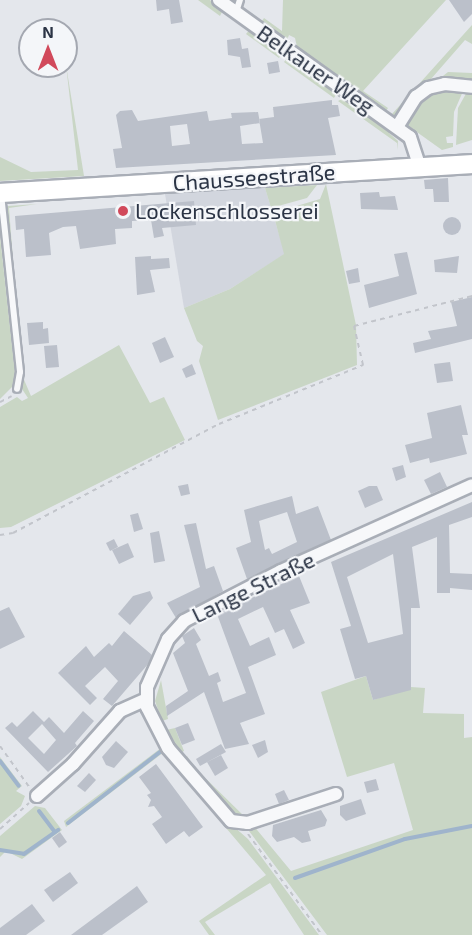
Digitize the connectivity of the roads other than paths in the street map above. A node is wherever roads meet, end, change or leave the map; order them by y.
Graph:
1 (219, 0) edge
2 (238, 6) edge
3 (472, 87) edge
4 (397, 127) junction
5 (472, 164) edge
6 (420, 167) junction
7 (1, 193) edge
8 (17, 389) road end
9 (472, 485) edge
10 (145, 700) junction
11 (336, 794) dead end
12 (37, 796) road end

1 - 2 street, Belkauer Weg
2 - 4 street, Belkauer Weg
3 - 4 street, Belkauer Weg
4 - 6 street, Belkauer Weg
5 - 6 main road, Chausseestraße
6 - 7 main road, Chausseestraße
7 - 8 lane
9 - 10 street, Lange Straße
10 - 11 street
10 - 12 street

